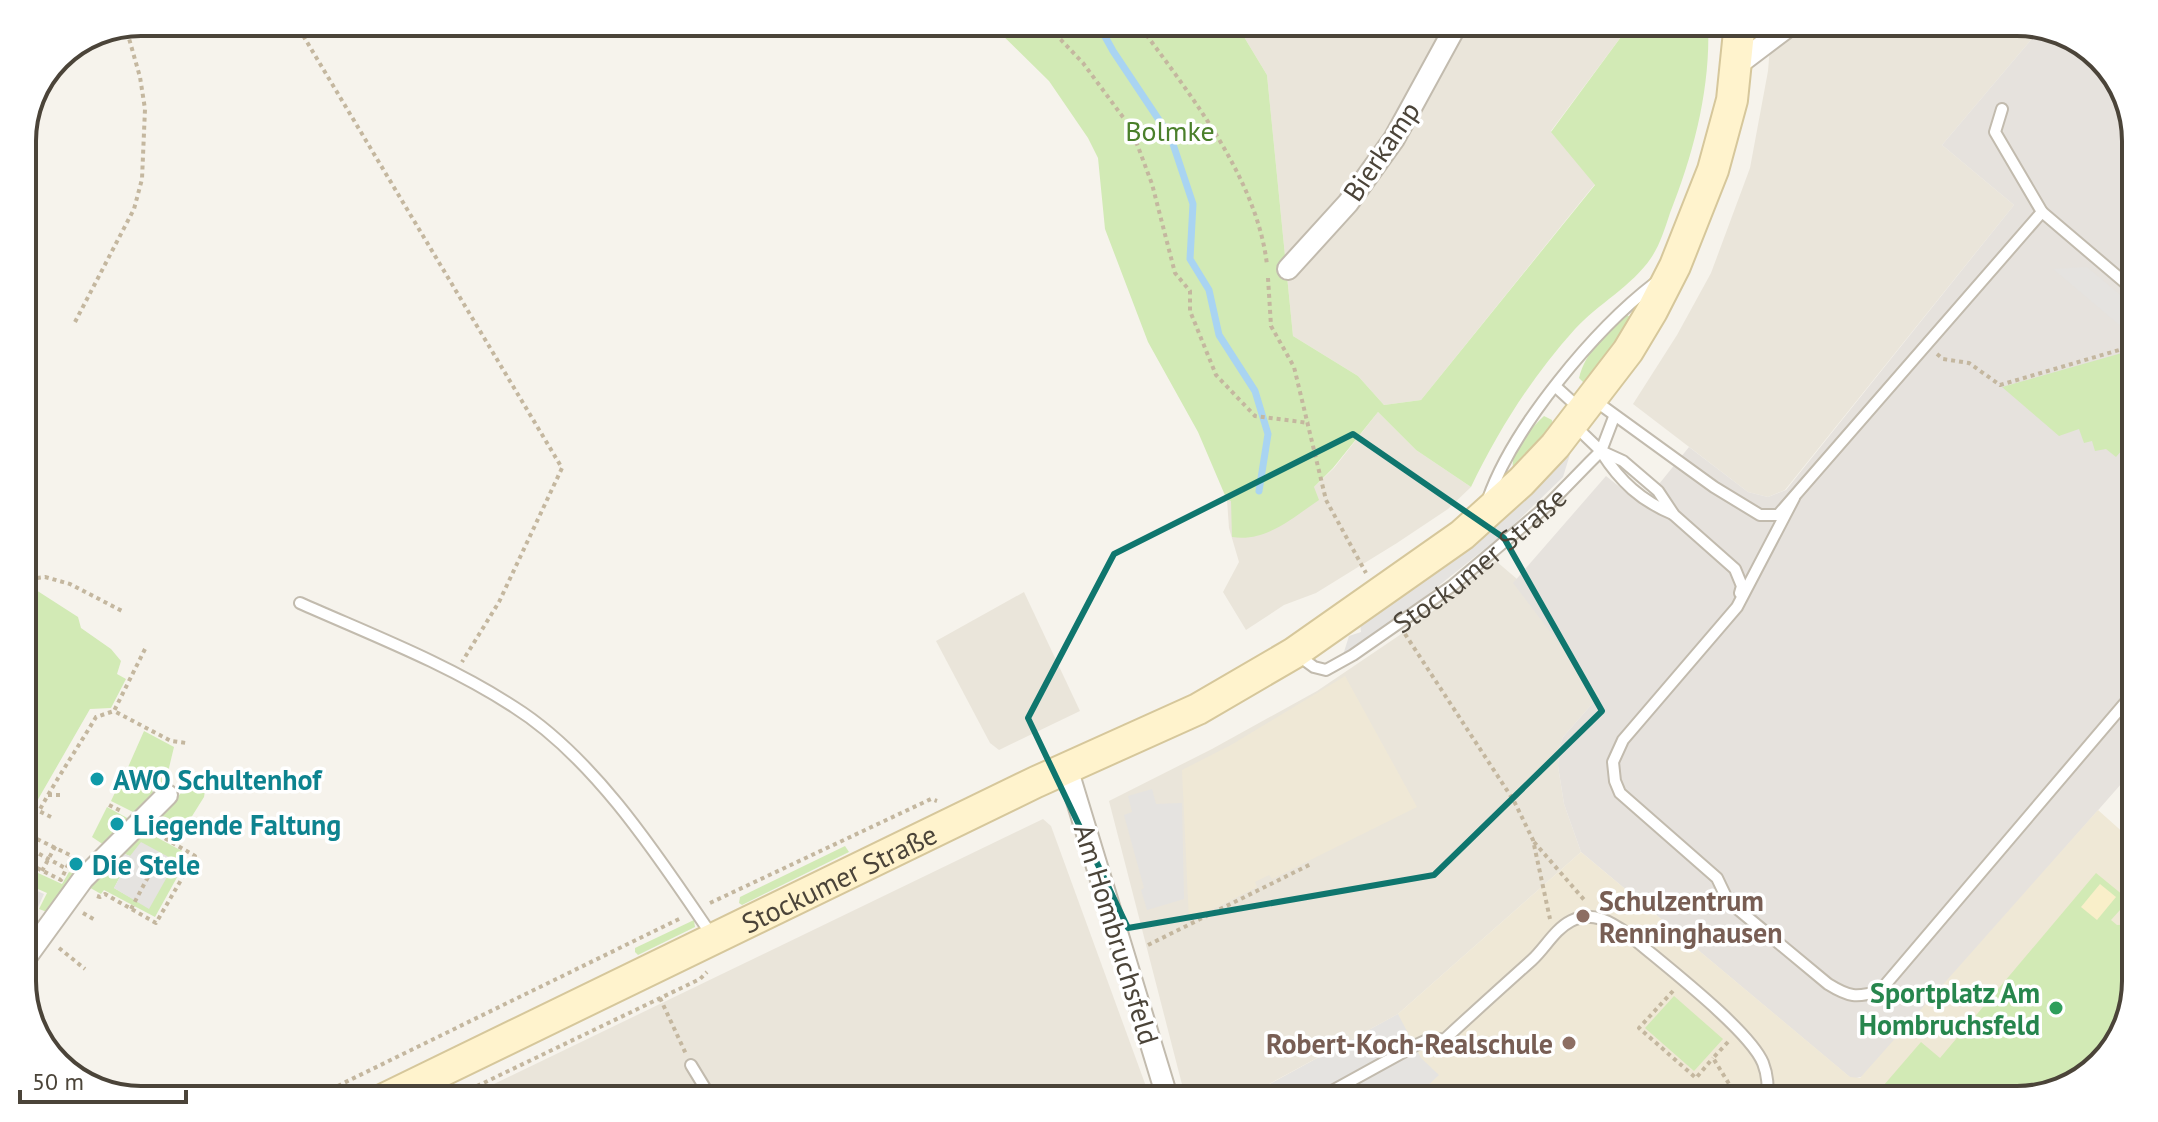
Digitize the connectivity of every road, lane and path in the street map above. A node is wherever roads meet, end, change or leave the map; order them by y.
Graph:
1 (303, 36) edge
2 (1057, 36) edge
3 (1147, 36) edge
4 (1450, 36) edge
5 (1739, 36) edge
6 (1775, 36) edge
7 (129, 37) edge
8 (1737, 65) junction
9 (2002, 109) dead end
10 (2042, 212) junction
11 (1682, 251) junction
12 (1288, 269) dead end
13 (2122, 280) edge
14 (75, 322) dead end
15 (1927, 345) junction
16 (2122, 349) edge
17 (1556, 387) junction
18 (1591, 413) junction
19 (1309, 423) junction
20 (1601, 451) junction
21 (1794, 498) junction
22 (1486, 515) junction
23 (1368, 577) dead end
24 (36, 578) edge
25 (300, 603) dead end
26 (1737, 607) junction
27 (124, 612) dead end
28 (1398, 624) junction
29 (145, 649) dead end
30 (1294, 653) junction
31 (455, 674) junction
32 (2122, 706) edge
33 (114, 711) junction
34 (186, 743) dead end
35 (1067, 768) junction
36 (48, 795) junction
37 (63, 795) dead end
38 (167, 795) dead end
39 (931, 799) dead end
40 (51, 817) dead end
41 (139, 824) junction
42 (1533, 840) junction
43 (36, 841) edge
44 (56, 845) junction
45 (36, 853) edge
46 (48, 859) junction
47 (1311, 864) dead end
48 (36, 868) edge
49 (42, 871) junction
50 (76, 877) junction
51 (148, 877) dead end
52 (131, 909) junction
53 (695, 911) junction
54 (1601, 918) junction
55 (42, 935) junction
56 (1552, 937) junction
57 (714, 939) junction
58 (36, 943) edge
59 (1148, 945) dead end
60 (85, 969) dead end
61 (700, 979) dead end
62 (660, 998) junction
63 (1684, 1000) dead end
64 (1729, 1040) dead end
65 (1713, 1058) junction
66 (691, 1065) joint
67 (338, 1086) edge
68 (411, 1086) edge
69 (477, 1086) edge
70 (704, 1086) edge
71 (1164, 1086) edge
72 (1341, 1086) edge
73 (1730, 1086) edge
74 (1768, 1086) edge

1 - 31 path
2 - 19 path
3 - 19 path
4 - 12 street, Bierkamp
5 - 8 main road, Stockumer Straße
6 - 8 street
7 - 14 path
8 - 11 main road, Stockumer Straße
9 - 10 lane
10 - 13 lane
10 - 15 lane
11 - 17 lane
11 - 18 main road, Stockumer Straße
15 - 16 path
15 - 21 lane
17 - 18 lane
17 - 22 lane
18 - 20 lane
18 - 20 lane, Stockumer Straße
18 - 21 lane
18 - 22 main road, Stockumer Straße
19 - 23 path
20 - 26 lane
20 - 28 lane, Stockumer Straße
21 - 26 lane
22 - 30 main road, Stockumer Straße
24 - 27 path
25 - 31 lane
26 - 32 lane
28 - 30 lane, Stockumer Straße
28 - 42 path
29 - 33 path
30 - 35 main road, Stockumer Straße
31 - 53 lane
33 - 34 path
33 - 36 path
35 - 57 main road, Stockumer Straße
35 - 71 street, Am Hombruchsfeld
36 - 37 path
36 - 40 path
38 - 41 street
39 - 53 path
41 - 50 street
41 - 52 path
42 - 54 path
42 - 56 path
43 - 44 path
44 - 46 path
44 - 50 path
45 - 46 path
46 - 49 path
46 - 50 path
47 - 59 path
48 - 49 path
49 - 50 path
50 - 52 path
50 - 55 street
51 - 52 path
53 - 57 lane
53 - 67 path
54 - 56 lane
54 - 74 lane
55 - 58 street
55 - 60 path
56 - 72 lane
57 - 68 main road, Stockumer Straße
61 - 62 path
62 - 66 path
62 - 69 path
63 - 65 path
64 - 65 path
65 - 73 path
66 - 70 lane

